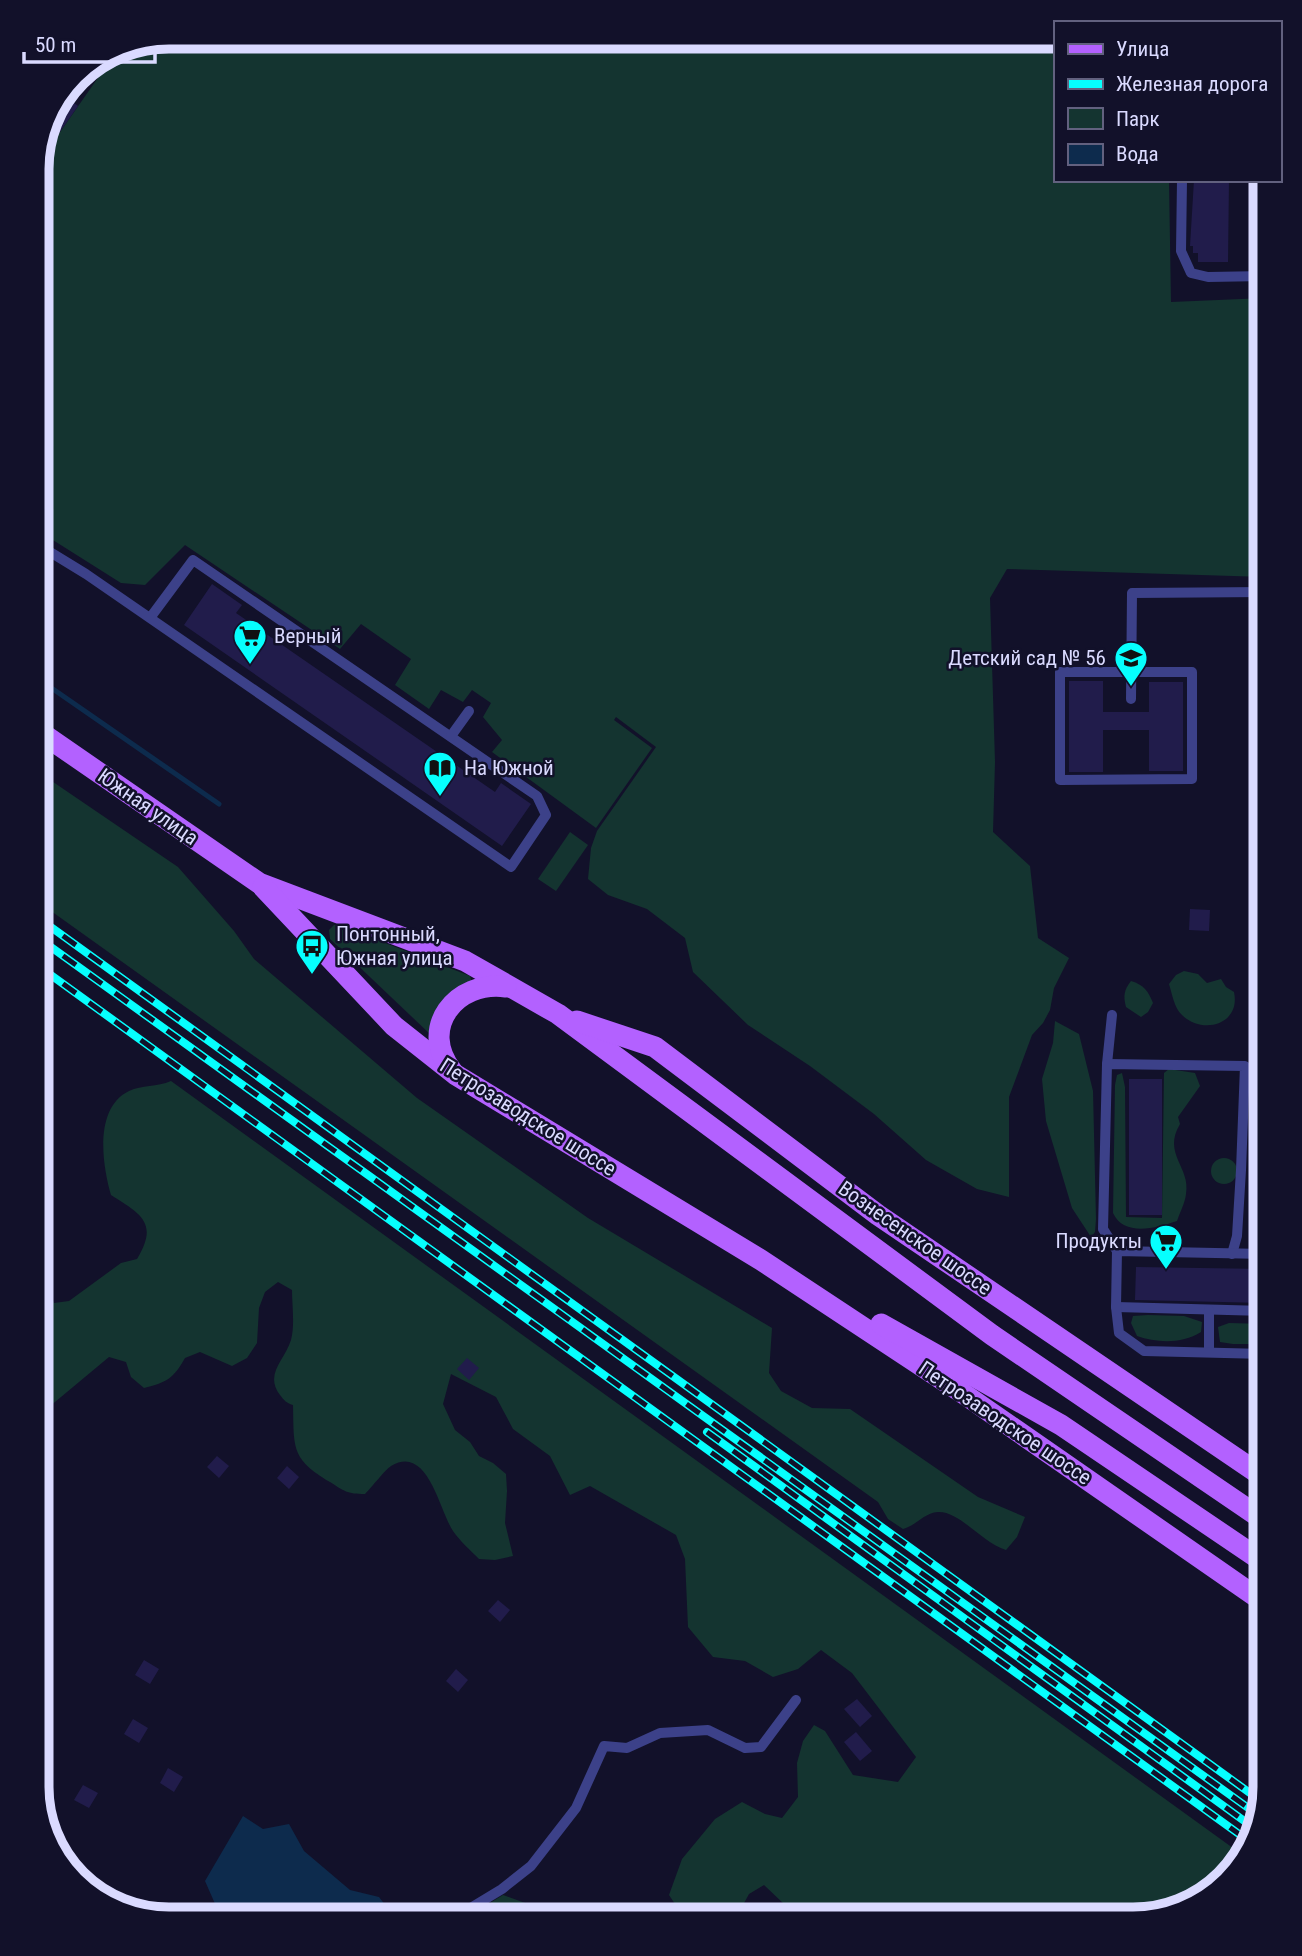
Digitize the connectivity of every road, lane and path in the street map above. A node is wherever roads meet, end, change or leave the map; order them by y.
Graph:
1 (1182, 182) edge
2 (1253, 276) edge
3 (49, 552) edge
4 (1253, 592) edge
5 (150, 618) junction
6 (1131, 672) junction
7 (1131, 699) dead end
8 (469, 711) dead end
9 (451, 736) junction
10 (49, 738) edge
11 (260, 883) junction
12 (518, 992) junction
13 (558, 1014) junction
14 (1112, 1016) dead end
15 (1107, 1064) junction
16 (456, 1076) junction
17 (1117, 1251) junction
18 (1231, 1254) junction
19 (1253, 1254) edge
20 (761, 1260) junction
21 (1116, 1307) junction
22 (1209, 1310) junction
23 (1253, 1311) edge
24 (1209, 1352) junction
25 (1253, 1354) edge
26 (1253, 1470) edge
27 (1253, 1513) edge
28 (1253, 1555) edge
29 (1253, 1595) edge
30 (796, 1700) dead end
31 (472, 1907) edge

1 - 2 lane
3 - 5 lane
4 - 6 lane
5 - 9 lane
5 - 9 lane
6 - 6 lane
6 - 7 lane
8 - 9 lane
10 - 11 main road, Южная улица
11 - 12 main road
11 - 16 main road, Петрозаводское шоссе
12 - 13 main road
12 - 16 main road
13 - 26 main road, Вознесенское шоссе
13 - 27 main road
14 - 15 lane
15 - 17 lane
15 - 18 lane
16 - 20 main road, Петрозаводское шоссе
17 - 18 lane
17 - 21 lane
18 - 19 lane
20 - 28 main road
20 - 29 main road, Петрозаводское шоссе
21 - 22 lane
21 - 24 lane
22 - 23 lane
22 - 24 lane
24 - 25 lane
30 - 31 lane

